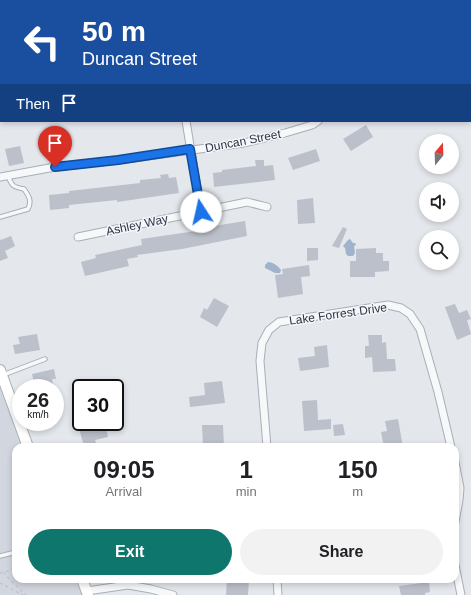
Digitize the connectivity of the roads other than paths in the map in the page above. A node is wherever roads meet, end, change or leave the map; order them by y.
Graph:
1 (186, 122) edge
2 (316, 122) edge
3 (190, 149) junction
4 (8, 176) junction
5 (0, 177) edge
6 (267, 207) dead end
7 (201, 212) junction
8 (0, 217) edge
9 (78, 237) dead end
10 (45, 359) dead end
11 (1, 373) edge
12 (27, 443) edge
13 (267, 443) edge
14 (450, 443) edge
15 (459, 483) edge
16 (459, 500) edge
17 (12, 553) edge
18 (0, 556) edge
19 (83, 583) edge
20 (278, 583) edge
21 (459, 583) edge
22 (87, 593) edge
23 (173, 595) edge
24 (278, 595) edge
25 (461, 595) edge

1 - 3 street
2 - 3 street, Duncan Street
3 - 4 street, Duncan Street
3 - 7 street
4 - 5 street, Duncan Street
4 - 8 lane
6 - 7 street, Ashley Way
7 - 9 street, Ashley Way
10 - 11 lane
11 - 12 main road
13 - 14 street, Lake Forrest Drive
15 - 16 street
17 - 18 lane
19 - 22 main road
20 - 24 street
21 - 25 street
22 - 23 street

